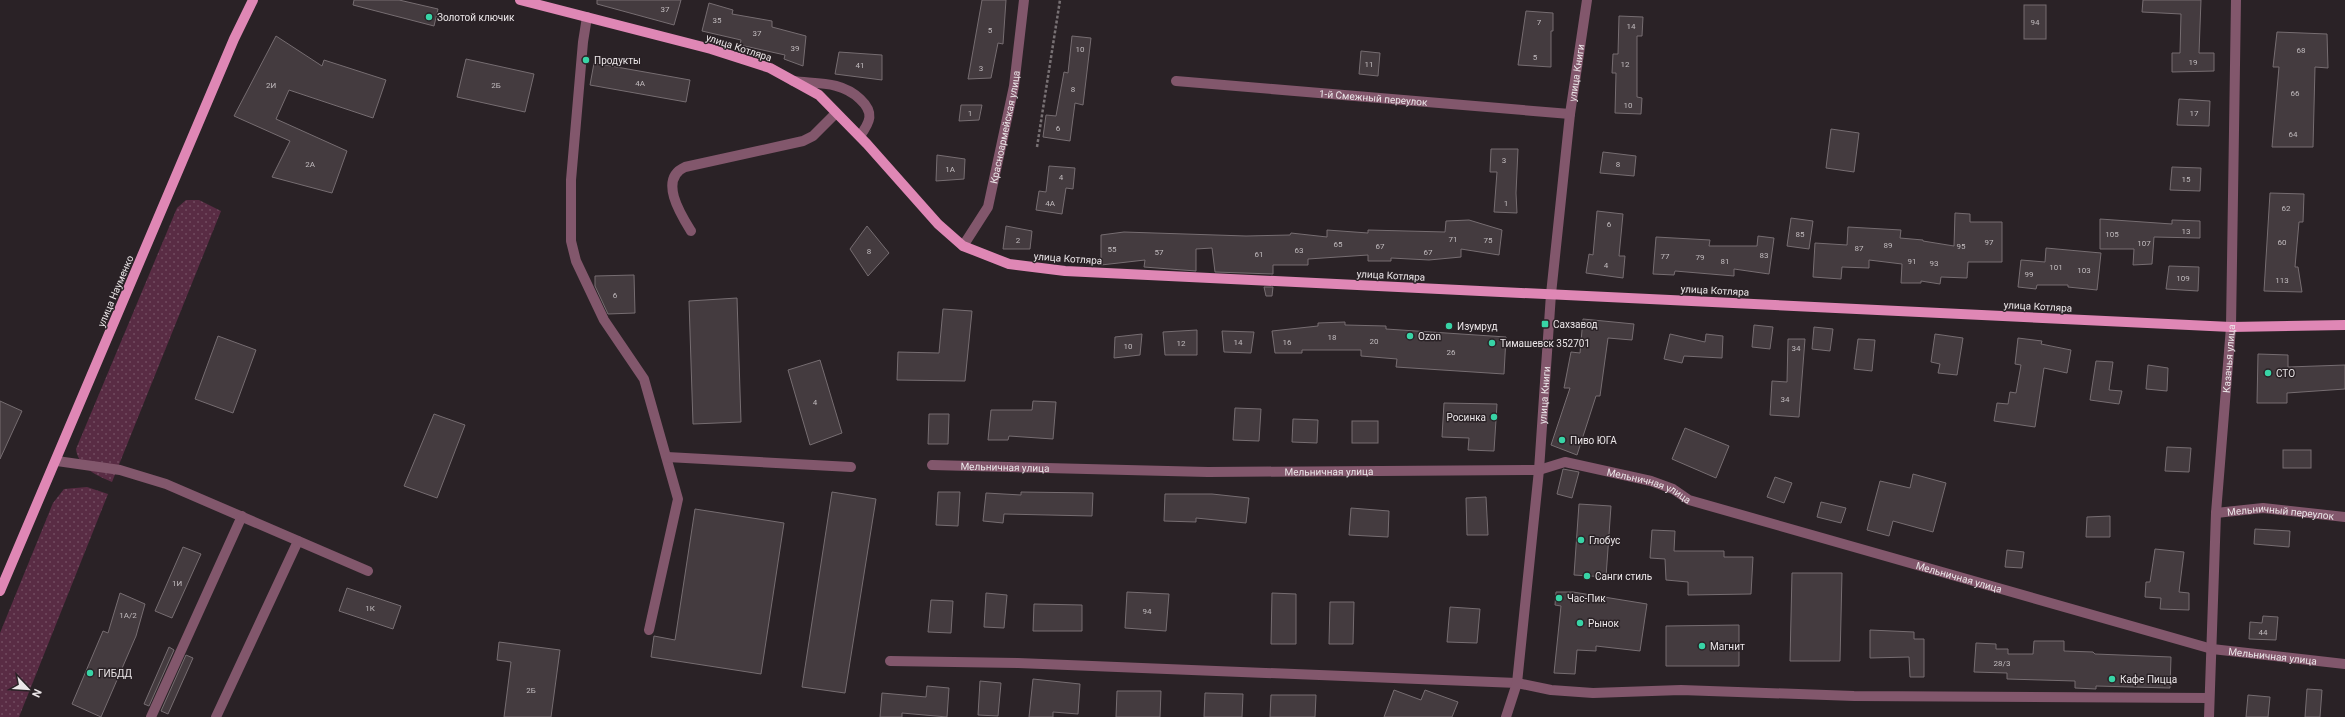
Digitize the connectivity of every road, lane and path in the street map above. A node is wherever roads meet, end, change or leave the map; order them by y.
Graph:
1 (253, 0) edge
2 (520, 0) edge
3 (1024, 0) edge
4 (1060, 0) edge
5 (1587, 0) edge
6 (2236, 0) edge
7 (587, 17) junction
8 (793, 81) junction
9 (1176, 81) dead end
10 (836, 113) junction
11 (1570, 114) junction
12 (860, 136) junction
13 (1037, 147) dead end
14 (691, 231) dead end
15 (963, 246) junction
16 (1551, 294) junction
17 (2345, 326) edge
18 (2231, 327) junction
19 (667, 457) junction
20 (57, 462) junction
21 (932, 465) dead end
22 (851, 467) dead end
23 (1539, 470) junction
24 (2216, 513) junction
25 (242, 516) junction
26 (2345, 517) edge
27 (298, 541) junction
28 (368, 571) dead end
29 (0, 591) edge
30 (649, 630) dead end
31 (2212, 649) junction
32 (890, 661) dead end
33 (2345, 664) edge
34 (1517, 683) junction
35 (2210, 698) junction
36 (151, 717) edge
37 (216, 717) edge
38 (1506, 717) edge
39 (2209, 717) edge

1 - 20 main road, улица Науменко
2 - 7 main road, улица Котляра
3 - 15 street, Красноармейская улица
4 - 13 path
5 - 11 street, улица Книги
6 - 18 street, Казачья улица
7 - 8 main road, улица Котляра
7 - 19 street
8 - 10 main road, улица Котляра
8 - 12 street
9 - 11 street, 1-й Смежный переулок
10 - 12 main road, улица Котляра
10 - 14 street
11 - 16 street, улица Книги
12 - 15 main road, улица Котляра
15 - 16 main road, улица Котляра
16 - 18 main road, улица Котляра
16 - 23 street, улица Книги
17 - 18 main road, улица Котляра
18 - 24 street, Казачья улица
19 - 22 street
19 - 30 street
20 - 25 street
20 - 29 main road, улица Науменко
21 - 23 street, Мельничная улица
23 - 31 street, Мельничная улица
23 - 34 street, улица Книги
24 - 26 street, Мельничный переулок
24 - 31 street, Казачья улица
25 - 27 street
25 - 36 street
27 - 28 street
27 - 37 street
31 - 33 street, Мельничная улица
31 - 35 street, Казачья улица
32 - 34 street
34 - 35 street
34 - 38 street, улица Книги
35 - 39 street, Казачья улица

